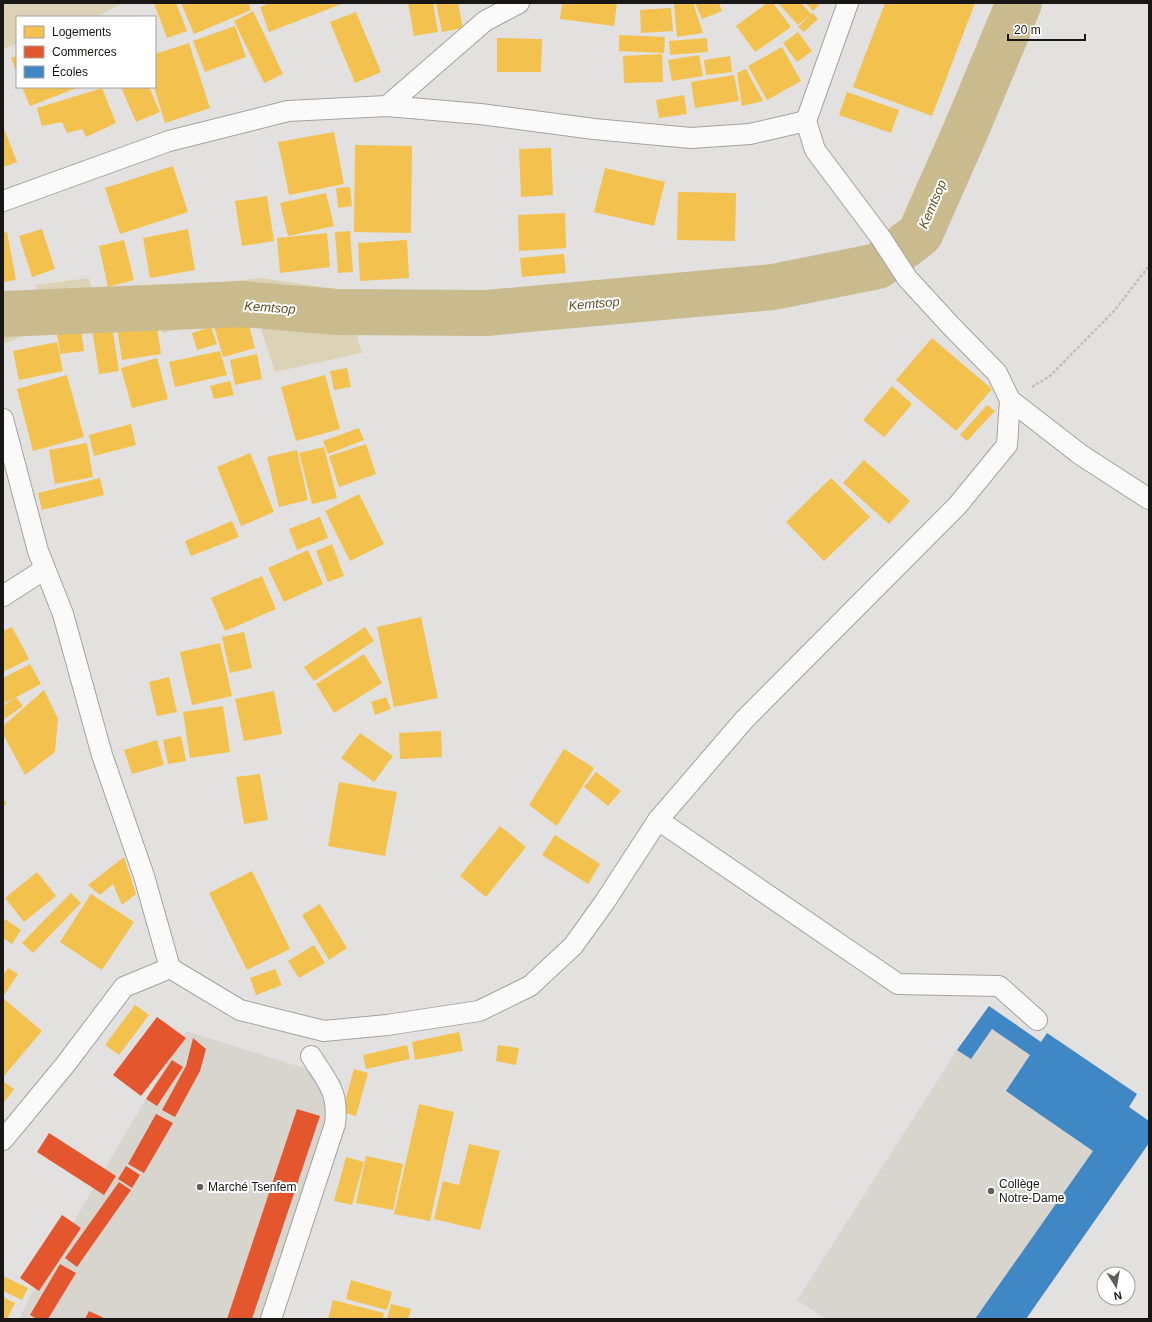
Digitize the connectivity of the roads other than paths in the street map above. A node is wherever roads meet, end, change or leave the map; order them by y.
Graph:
1 (519, 3) edge
2 (848, 3) edge
3 (387, 106) junction
4 (806, 122) junction
5 (3, 201) edge
6 (1010, 400) junction
7 (3, 419) edge
8 (1149, 499) edge
9 (45, 569) junction
10 (3, 596) edge
11 (658, 820) junction
12 (170, 968) junction
13 (1037, 1020) dead end
14 (311, 1056) dead end
15 (3, 1140) edge
16 (271, 1319) edge

1 - 3 street
2 - 4 street
3 - 4 street
3 - 5 street
4 - 6 street
6 - 8 street
6 - 11 street
7 - 9 street
9 - 10 street
9 - 12 street
11 - 12 street
11 - 13 street
12 - 15 street
14 - 16 street

